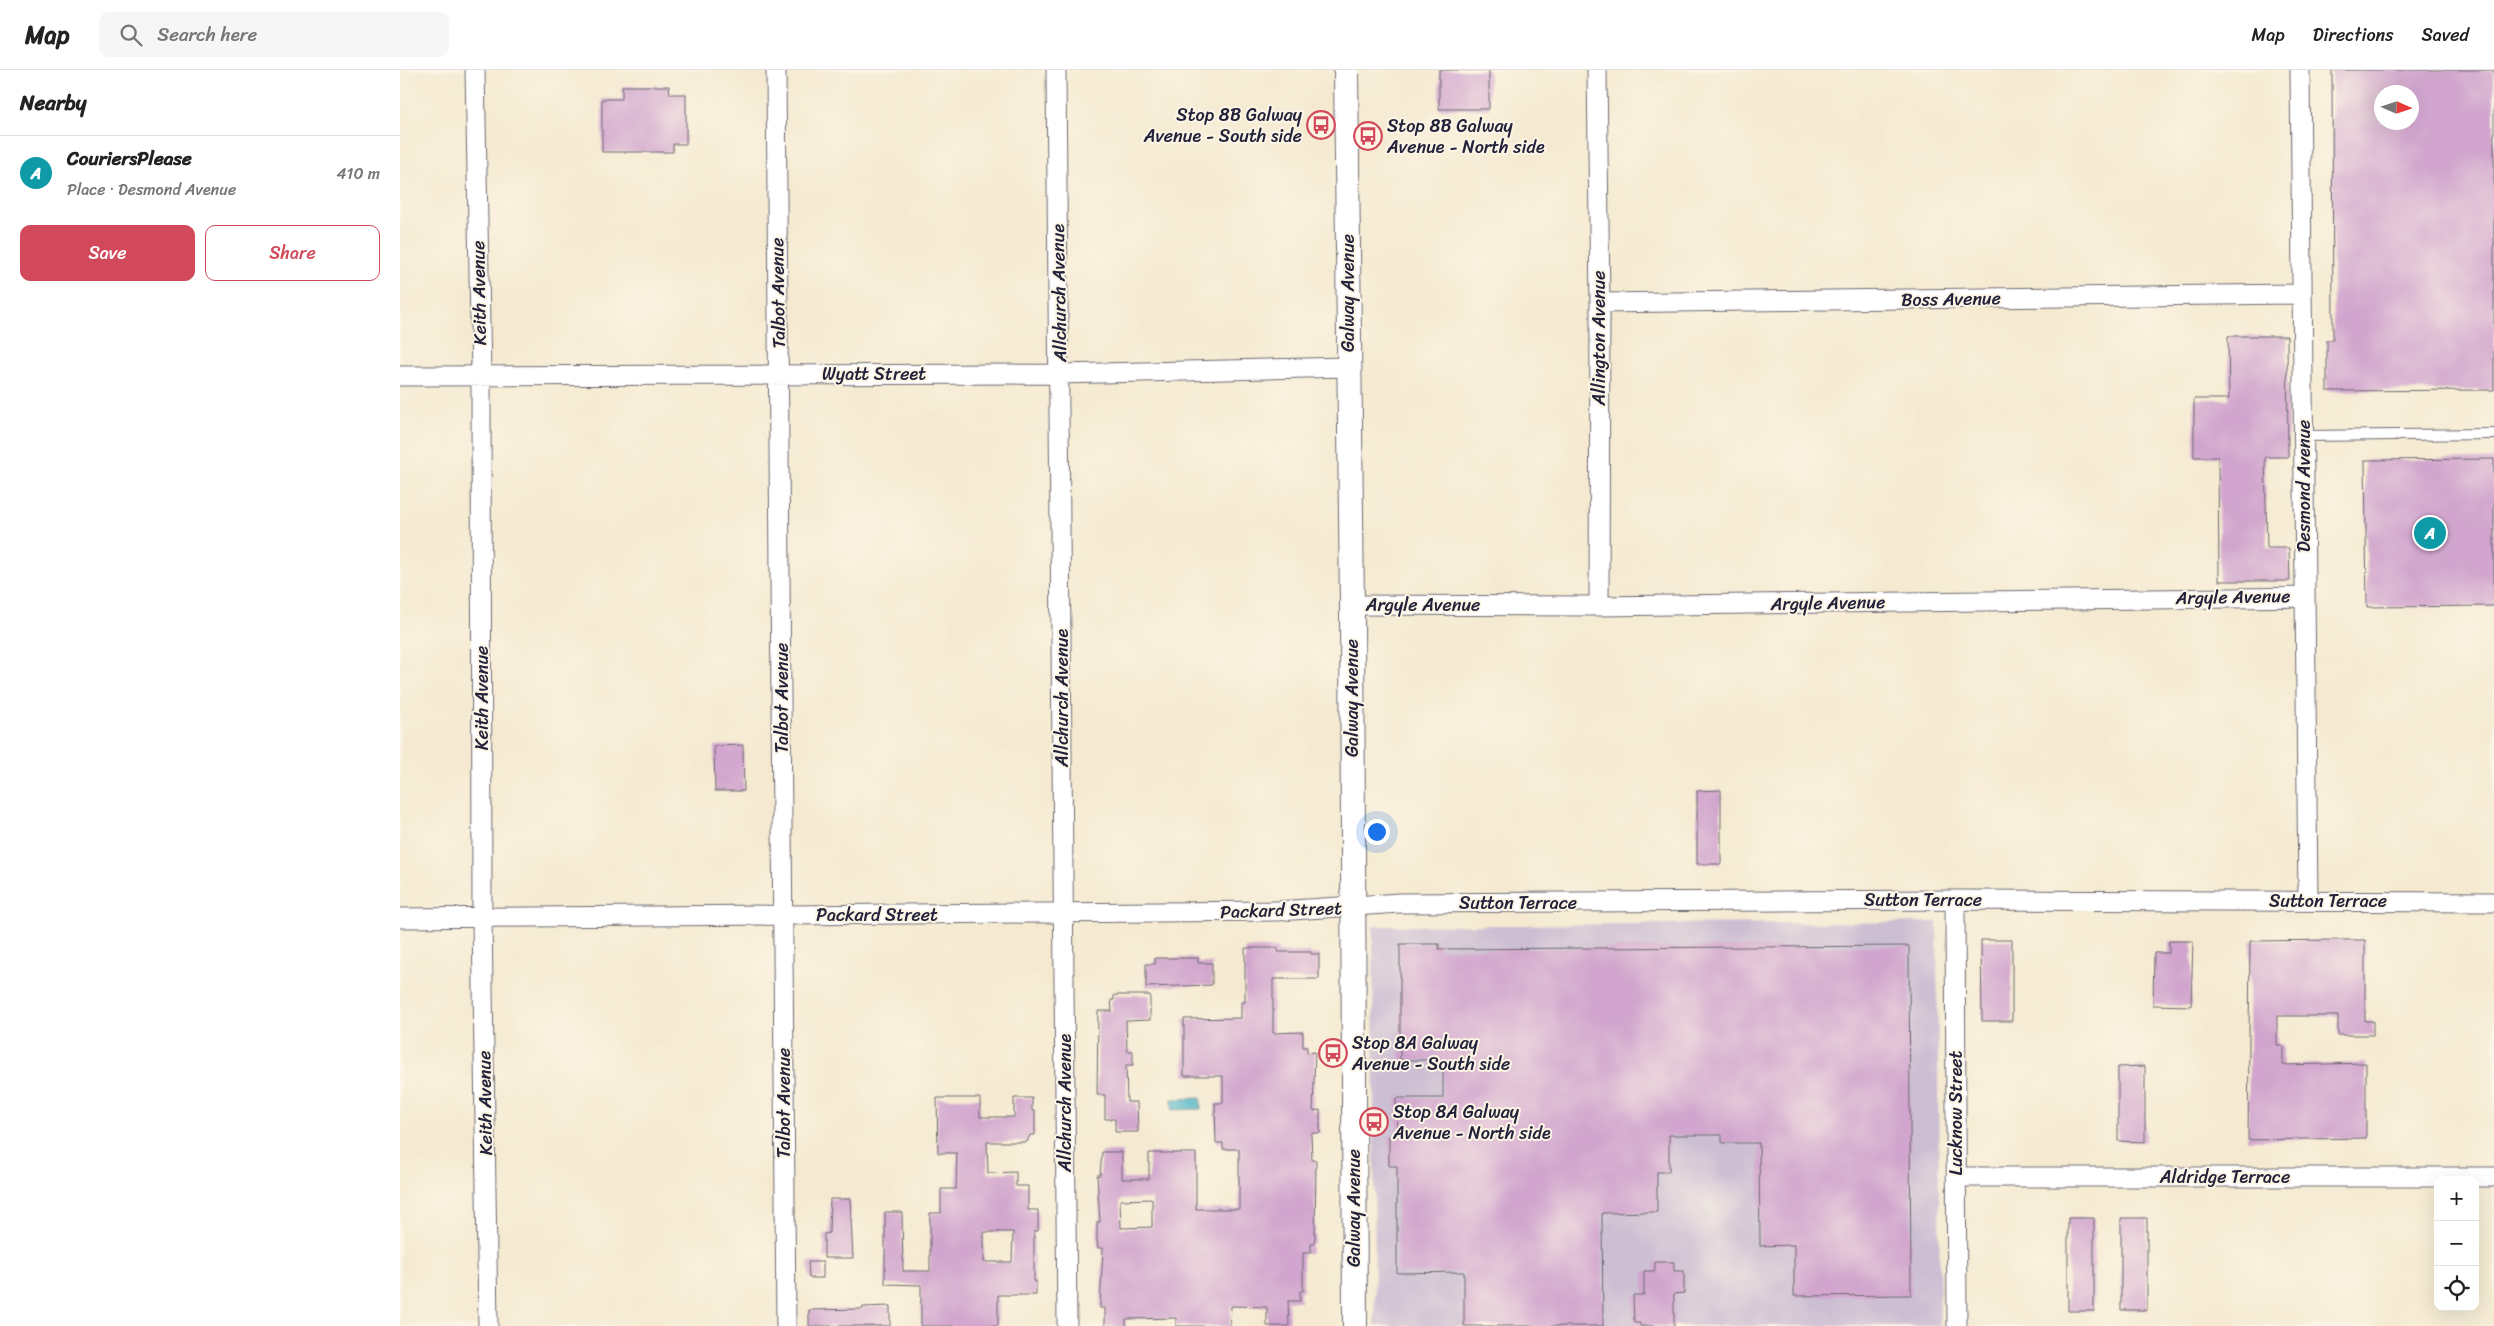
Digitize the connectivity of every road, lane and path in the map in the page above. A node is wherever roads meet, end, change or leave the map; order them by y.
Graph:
1 (475, 70) edge
2 (776, 70) edge
3 (1056, 70) edge
4 (1346, 70) edge
5 (1597, 70) edge
6 (2300, 70) edge
7 (2302, 294) junction
8 (1600, 303) junction
9 (1348, 367) junction
10 (779, 374) junction
11 (1060, 374) junction
12 (481, 375) junction
13 (400, 376) edge
14 (2494, 434) edge
15 (2303, 436) junction
16 (2304, 597) junction
17 (1352, 605) junction
18 (1599, 606) junction
19 (1955, 900) junction
20 (2308, 901) junction
21 (2494, 902) edge
22 (1353, 907) junction
23 (1064, 914) junction
24 (783, 915) junction
25 (400, 918) edge
26 (482, 918) junction
27 (1956, 1177) junction
28 (2494, 1177) edge
29 (488, 1326) edge
30 (786, 1326) edge
31 (1067, 1326) edge
32 (1354, 1326) edge
33 (1957, 1326) edge

1 - 12 street, Keith Avenue
2 - 10 street, Talbot Avenue
3 - 11 street, Allchurch Avenue
4 - 9 street, Galway Avenue
5 - 8 street, Allington Avenue
6 - 7 street, Desmond Avenue
7 - 8 street, Boss Avenue
7 - 15 street, Desmond Avenue
8 - 18 street, Allington Avenue
9 - 11 street, Wyatt Street
9 - 17 street, Galway Avenue
10 - 11 street, Wyatt Street
10 - 12 street, Wyatt Street
10 - 24 street, Talbot Avenue
11 - 23 street, Allchurch Avenue
12 - 13 street, Wyatt Street
12 - 26 street, Keith Avenue
14 - 15 lane
15 - 16 street, Desmond Avenue
16 - 18 street, Argyle Avenue
16 - 20 street, Desmond Avenue
17 - 18 street, Argyle Avenue
17 - 22 street, Galway Avenue
19 - 20 street, Sutton Terrace
19 - 22 street, Sutton Terrace
19 - 27 street, Lucknow Street
20 - 21 street, Sutton Terrace
22 - 23 street, Packard Street
22 - 32 street, Galway Avenue
23 - 24 street, Packard Street
23 - 31 street, Allchurch Avenue
24 - 26 street, Packard Street
24 - 30 street, Talbot Avenue
25 - 26 street, Packard Street
26 - 29 street, Keith Avenue
27 - 28 street, Aldridge Terrace
27 - 33 street, Lucknow Street

